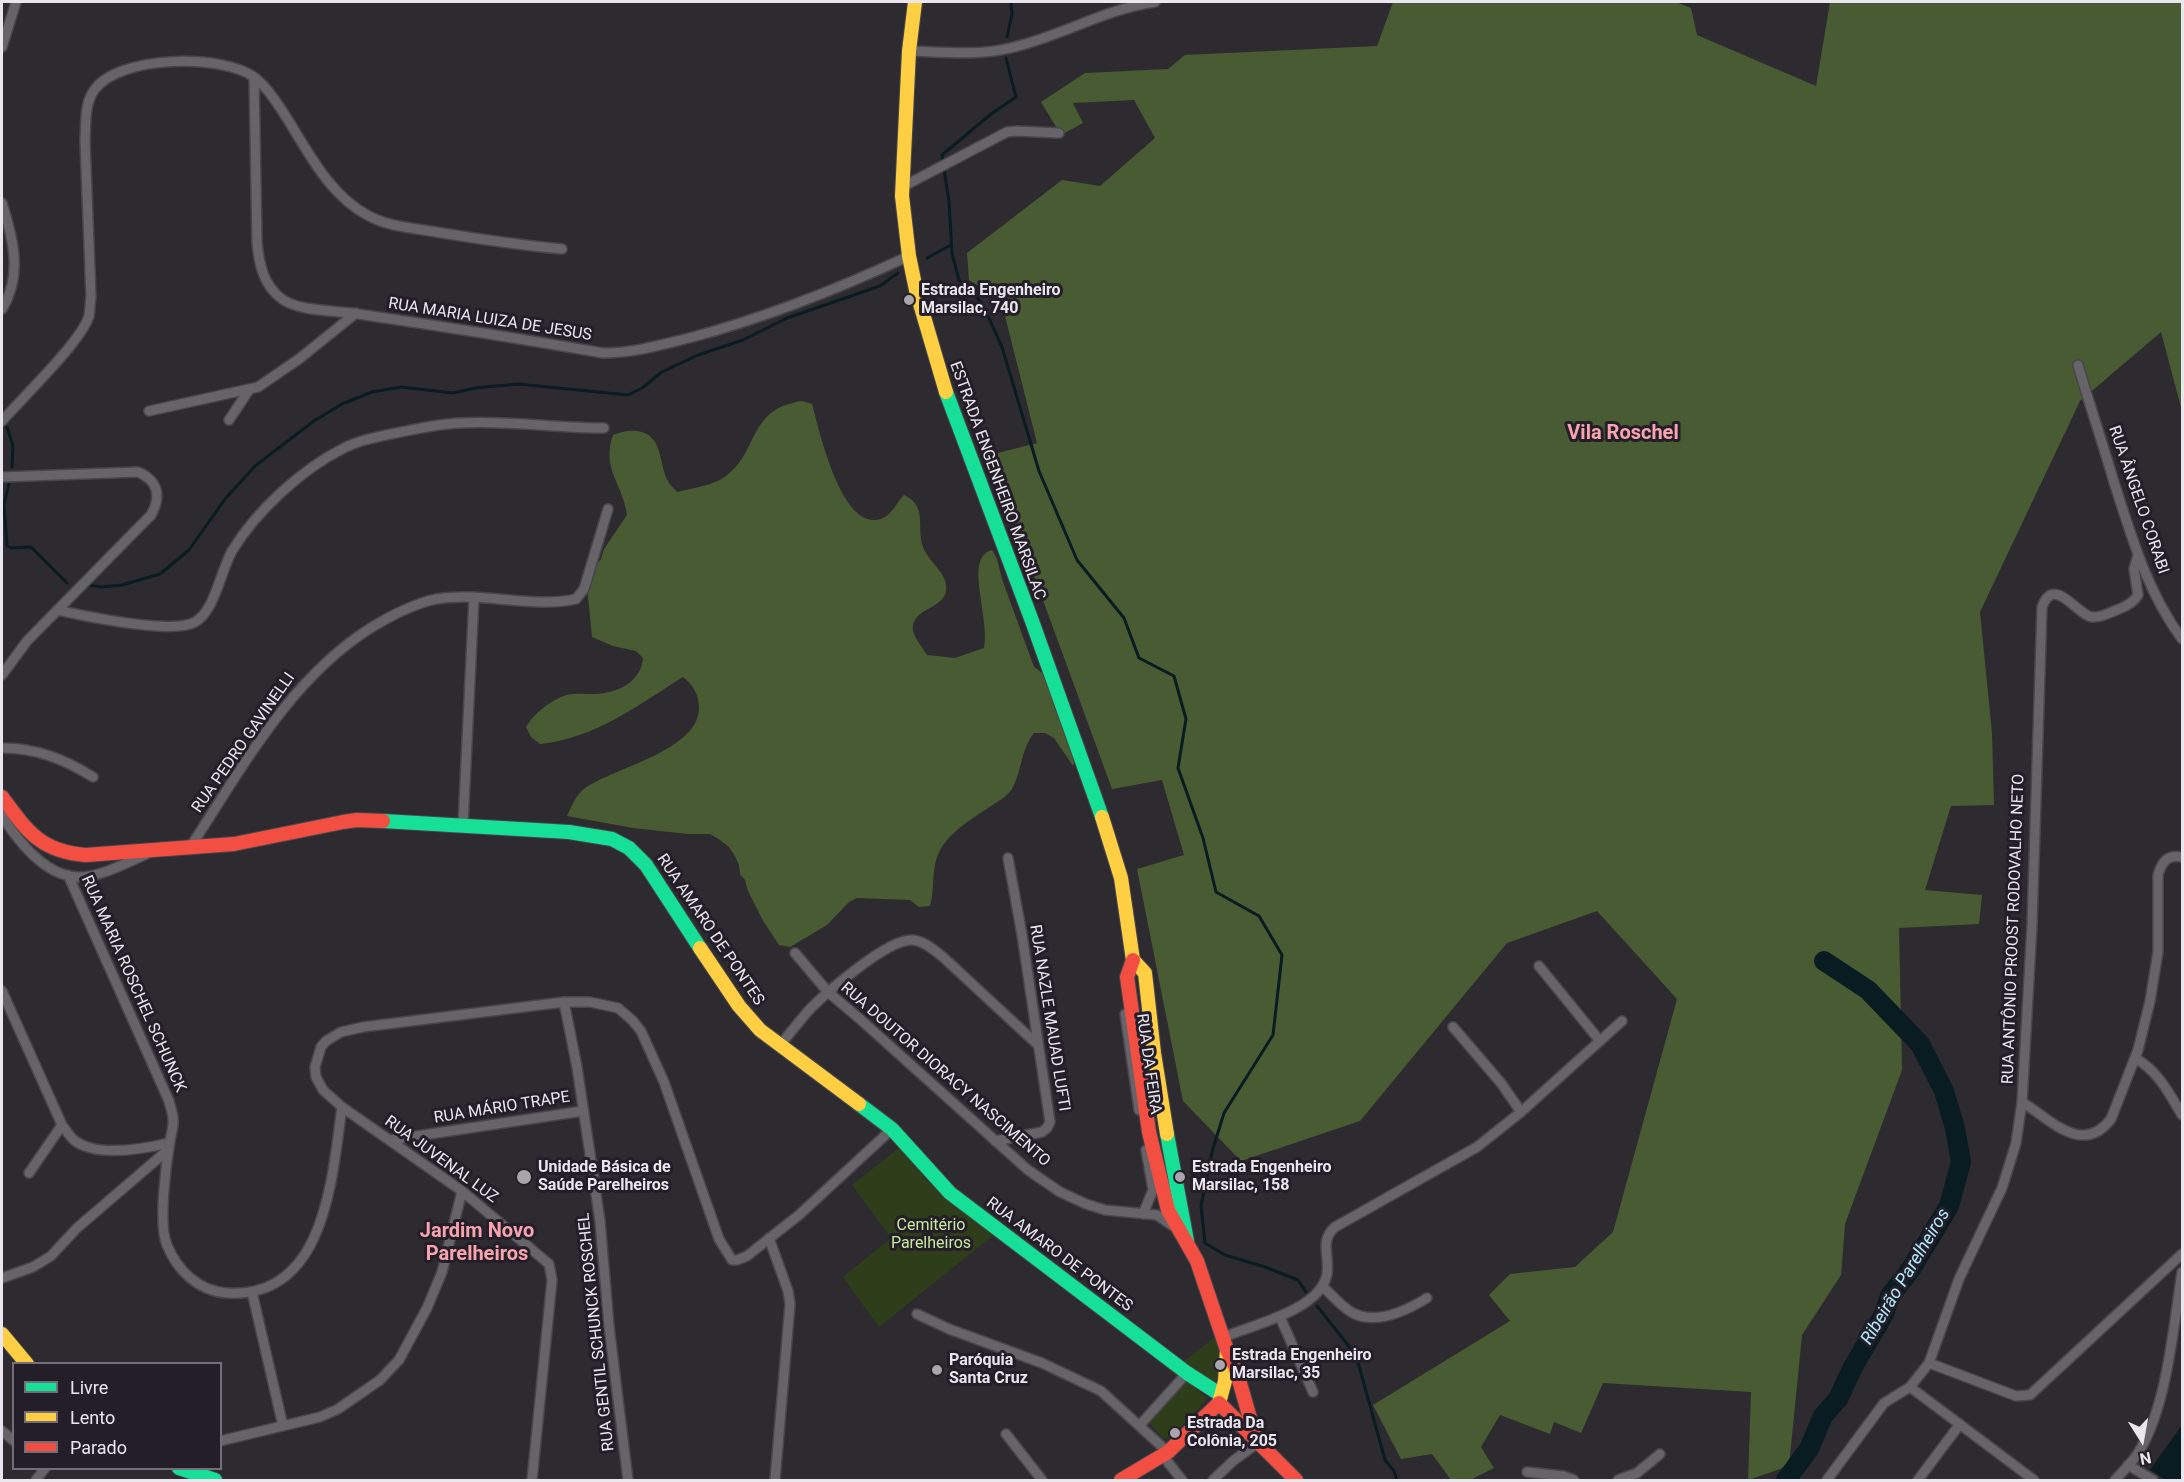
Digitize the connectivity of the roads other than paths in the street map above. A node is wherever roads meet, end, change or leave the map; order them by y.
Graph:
1 (16, 2) edge
2 (915, 2) edge
3 (1155, 2) edge
4 (2, 47) edge
5 (909, 51) junction
6 (254, 77) junction
7 (1059, 133) dead end
8 (902, 187) junction
9 (2, 202) edge
10 (562, 249) dead end
11 (909, 256) junction
12 (2, 309) edge
13 (356, 314) junction
14 (2078, 365) dead end
15 (249, 390) junction
16 (149, 411) dead end
17 (229, 420) dead end
18 (2, 421) edge
19 (604, 428) dead end
20 (2, 477) edge
21 (608, 509) dead end
22 (2138, 555) junction
23 (474, 597) junction
24 (57, 610) junction
25 (2182, 639) edge
26 (2, 675) edge
27 (2, 748) edge
28 (93, 777) dead end
29 (2, 797) edge
30 (2, 816) edge
31 (464, 825) junction
32 (189, 849) junction
33 (156, 851) junction
34 (2182, 857) edge
35 (1008, 858) dead end
36 (69, 875) junction
37 (795, 953) dead end
38 (1132, 954) junction
39 (1539, 966) dead end
40 (2, 991) edge
41 (828, 992) junction
42 (564, 1002) junction
43 (1622, 1021) dead end
44 (1453, 1027) dead end
45 (1600, 1041) junction
46 (781, 1044) junction
47 (1038, 1044) junction
48 (2135, 1058) junction
49 (2022, 1102) junction
50 (342, 1107) junction
51 (583, 1111) junction
52 (1521, 1112) junction
53 (2182, 1115) edge
54 (62, 1125) junction
55 (892, 1129) junction
56 (390, 1140) junction
57 (995, 1141) junction
58 (169, 1146) junction
59 (29, 1173) dead end
60 (1157, 1183) junction
61 (462, 1191) junction
62 (1180, 1193) junction
63 (1163, 1212) junction
64 (1143, 1214) junction
65 (769, 1238) junction
66 (1187, 1241) junction
67 (2182, 1254) edge
68 (2182, 1272) edge
69 (2, 1278) edge
70 (1322, 1286) junction
71 (252, 1292) junction
72 (1427, 1298) dead end
73 (917, 1314) dead end
74 (1280, 1317) junction
75 (2, 1335) edge
76 (1226, 1343) junction
77 (25, 1362) edge
78 (1929, 1363) junction
79 (1187, 1373) junction
80 (1910, 1388) junction
81 (1313, 1392) dead end
82 (1220, 1399) junction
83 (1960, 1424) junction
84 (1140, 1425) junction
85 (283, 1426) junction
86 (1006, 1434) dead end
87 (1255, 1436) junction
88 (222, 1441) edge
89 (1165, 1454) junction
90 (1660, 1455) dead end
91 (2128, 1465) junction
92 (185, 1470) edge
93 (1527, 1472) dead end
94 (214, 1480) edge
95 (532, 1480) edge
96 (628, 1480) edge
97 (775, 1480) edge
98 (1042, 1480) edge
99 (1121, 1480) edge
100 (1182, 1480) edge
101 (1213, 1480) edge
102 (1296, 1480) edge
103 (1574, 1480) edge
104 (1618, 1480) edge
105 (1827, 1480) edge
106 (1918, 1480) edge
107 (2034, 1480) edge
108 (2115, 1480) edge
109 (2153, 1480) edge

1 - 4 street
2 - 5 main road, ESTRADA ENGENHEIRO MARSILAC
3 - 5 street
5 - 8 main road, ESTRADA ENGENHEIRO MARSILAC
6 - 10 street
6 - 13 street, RUA MARIA LUIZA DE JESUS
6 - 18 street
7 - 8 street
8 - 11 main road, ESTRADA ENGENHEIRO MARSILAC
9 - 12 street
11 - 13 street, RUA MARIA LUIZA DE JESUS
11 - 38 main road, ESTRADA ENGENHEIRO MARSILAC
13 - 15 street
14 - 22 street, RUA ÂNGELO CORABI
15 - 16 street
15 - 17 street
19 - 24 street
20 - 24 street
21 - 23 street, RUA PEDRO GAVINELLI
22 - 25 street, RUA ÂNGELO CORABI
22 - 49 street, RUA ANTÔNIO PROOST RODOVALHO NETO
23 - 31 street
23 - 32 street, RUA PEDRO GAVINELLI
24 - 26 street
27 - 28 street
29 - 33 main road, RUA AMARO DE PONTES
30 - 36 street
31 - 32 main road, RUA AMARO DE PONTES
31 - 46 main road, RUA AMARO DE PONTES
32 - 33 main road, RUA AMARO DE PONTES
33 - 36 street
34 - 48 street
35 - 47 street, RUA NAZLE MAUAD LUFTI
36 - 58 street, RUA MARIA ROSCHEL SCHUNCK
37 - 41 street, RUA DOUTOR DIORACY NASCIMENTO
38 - 60 main road, ESTRADA ENGENHEIRO MARSILAC
38 - 62 main road, ESTRADA ENGENHEIRO MARSILAC
39 - 45 street
40 - 54 street
41 - 46 street
41 - 47 street
41 - 57 street, RUA DOUTOR DIORACY NASCIMENTO
42 - 50 street, RUA JUVENAL LUZ
42 - 51 street, RUA GENTIL SCHUNCK ROSCHEL
42 - 65 street
43 - 45 street
44 - 52 street
45 - 52 street
46 - 55 main road, RUA AMARO DE PONTES
47 - 57 street, RUA NAZLE MAUAD LUFTI
48 - 49 street
48 - 53 street
49 - 78 street, RUA ANTÔNIO PROOST RODOVALHO NETO
50 - 56 street, RUA JUVENAL LUZ
50 - 71 street, RUA MARIA ROSCHEL SCHUNCK
51 - 56 street, RUA MÁRIO TRAPE
51 - 96 street, RUA GENTIL SCHUNCK ROSCHEL
52 - 70 street
54 - 58 street
54 - 59 street
55 - 65 street
55 - 79 main road, RUA AMARO DE PONTES
56 - 61 street, RUA JUVENAL LUZ
57 - 64 street, RUA DOUTOR DIORACY NASCIMENTO
58 - 69 street
58 - 71 street, RUA MARIA ROSCHEL SCHUNCK
60 - 62 main road
60 - 63 main road, ESTRADA ENGENHEIRO MARSILAC
60 - 64 street
61 - 85 street
61 - 95 street, RUA JUVENAL LUZ
62 - 63 main road
62 - 66 main road, ESTRADA ENGENHEIRO MARSILAC
63 - 64 street, RUA DOUTOR DIORACY NASCIMENTO
63 - 66 main road, ESTRADA ENGENHEIRO MARSILAC
65 - 97 street
66 - 76 main road, ESTRADA ENGENHEIRO MARSILAC
67 - 78 street
68 - 91 street
70 - 72 street
70 - 74 street
71 - 85 street
73 - 84 street
74 - 76 street
74 - 81 street
75 - 77 main road
76 - 82 main road, ESTRADA ENGENHEIRO MARSILAC
76 - 87 main road, ESTRADA ENGENHEIRO MARSILAC
78 - 80 street, RUA ANTÔNIO PROOST RODOVALHO NETO
79 - 82 main road, RUA AMARO DE PONTES
79 - 84 street
80 - 83 street
80 - 105 street
82 - 87 main road, RUA AMARO DE PONTES
82 - 89 main road
83 - 106 street
83 - 107 street
84 - 89 street
85 - 88 street
86 - 98 street
87 - 101 street
87 - 102 main road, RUA AMARO DE PONTES
89 - 99 main road
89 - 100 street
90 - 104 street
91 - 108 street
91 - 109 street
92 - 94 main road
93 - 103 street

